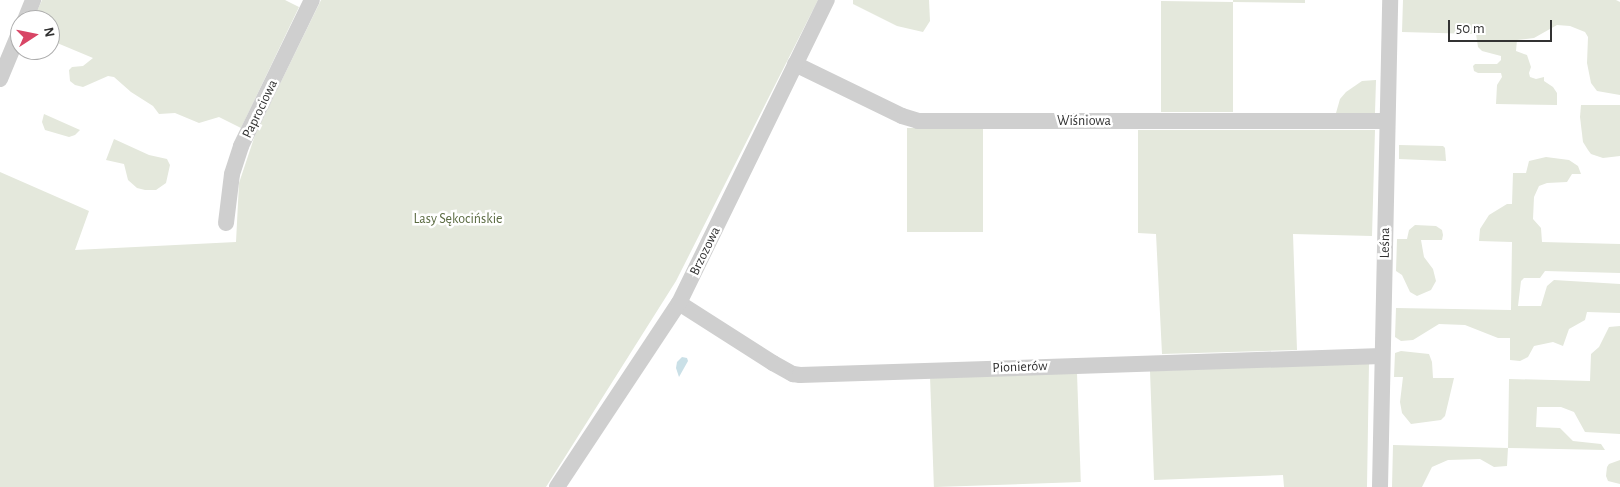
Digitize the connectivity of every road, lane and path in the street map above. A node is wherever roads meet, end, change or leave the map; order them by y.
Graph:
1 (312, 0) edge
2 (827, 0) edge
3 (1390, 0) edge
4 (10, 55) edge
5 (795, 64) junction
6 (0, 79) edge
7 (1387, 121) junction
8 (226, 223) dead end
9 (679, 303) junction
10 (1382, 356) junction
11 (557, 487) edge
12 (1380, 487) edge

1 - 8 street, Paprociowa
2 - 5 street, Brzozowa
3 - 7 street, Leśna
4 - 6 street
5 - 7 street, Wiśniowa
5 - 9 street, Brzozowa
7 - 10 street, Leśna
9 - 10 street, Pionierów
9 - 11 street, Brzozowa
10 - 12 street, Leśna

